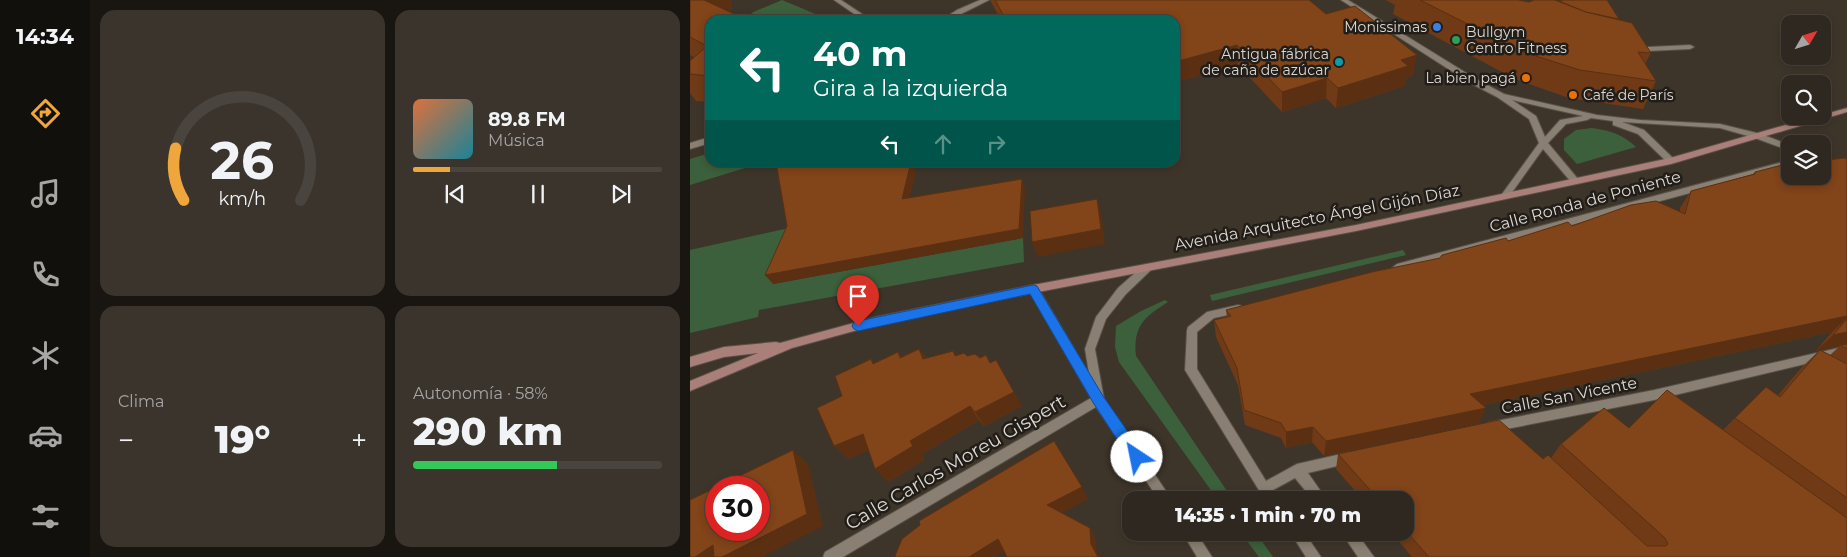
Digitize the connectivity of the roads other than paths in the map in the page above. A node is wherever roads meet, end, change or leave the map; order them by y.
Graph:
1 (837, 0) edge
2 (986, 0) edge
3 (1344, 0) edge
4 (860, 15) edge
5 (952, 15) edge
6 (1630, 46) edge
7 (1690, 47) dead end
8 (1500, 94) junction
9 (1847, 110) edge
10 (1598, 117) junction
11 (1758, 136) junction
12 (705, 142) edge
13 (1543, 142) junction
14 (1781, 145) edge
15 (690, 146) edge
16 (1671, 161) junction
17 (1781, 165) edge
18 (1575, 181) junction
19 (1505, 196) junction
20 (1147, 268) junction
21 (1388, 270) edge
22 (1033, 289) junction
23 (1248, 306) edge
24 (790, 344) junction
25 (1847, 350) edge
26 (1807, 360) junction
27 (690, 362) edge
28 (1823, 370) edge
29 (690, 386) edge
30 (1654, 395) junction
31 (1098, 400) junction
32 (1670, 407) edge
33 (1502, 424) junction
34 (1483, 429) edge
35 (1516, 438) edge
36 (1362, 456) edge
37 (1297, 470) junction
38 (1264, 488) junction
39 (1160, 491) edge
40 (1266, 491) edge
41 (1314, 491) edge
42 (1194, 541) edge
43 (1302, 541) edge
44 (1354, 541) edge
45 (830, 557) edge
46 (1205, 557) edge
47 (1314, 557) edge
48 (1367, 557) edge

1 - 4 street
2 - 5 street
3 - 8 street
6 - 7 street
8 - 10 street
8 - 13 street
9 - 11 main road, Avenida Arquitecto Ángel Gijón Díaz
10 - 11 street
10 - 13 street
10 - 16 street
11 - 14 street
11 - 16 main road, Avenida Arquitecto Ángel Gijón Díaz
12 - 15 street
13 - 18 street
13 - 19 street
16 - 18 main road, Avenida Arquitecto Ángel Gijón Díaz
17 - 21 street, Calle Ronda de Poniente
18 - 19 main road, Avenida Arquitecto Ángel Gijón Díaz
19 - 20 main road, Avenida Arquitecto Ángel Gijón Díaz
20 - 22 main road, Avenida Arquitecto Ángel Gijón Díaz
20 - 31 street
22 - 24 main road, Avenida Arquitecto Ángel Gijón Díaz
22 - 31 street
23 - 38 street
24 - 27 main road, Avenida Arquitecto Ángel Gijón Díaz
24 - 29 main road, Avenida Arquitecto Ángel Gijón Díaz
25 - 26 street, Calle San Vicente
26 - 28 street
26 - 30 street, Calle San Vicente
30 - 32 street
30 - 33 street, Calle San Vicente
31 - 39 street
31 - 45 street, Calle Carlos Moreu Gispert
33 - 34 street, Calle San Vicente
33 - 35 street
36 - 37 street
37 - 38 street
37 - 41 street
38 - 40 street
42 - 46 street
43 - 47 street
44 - 48 street

